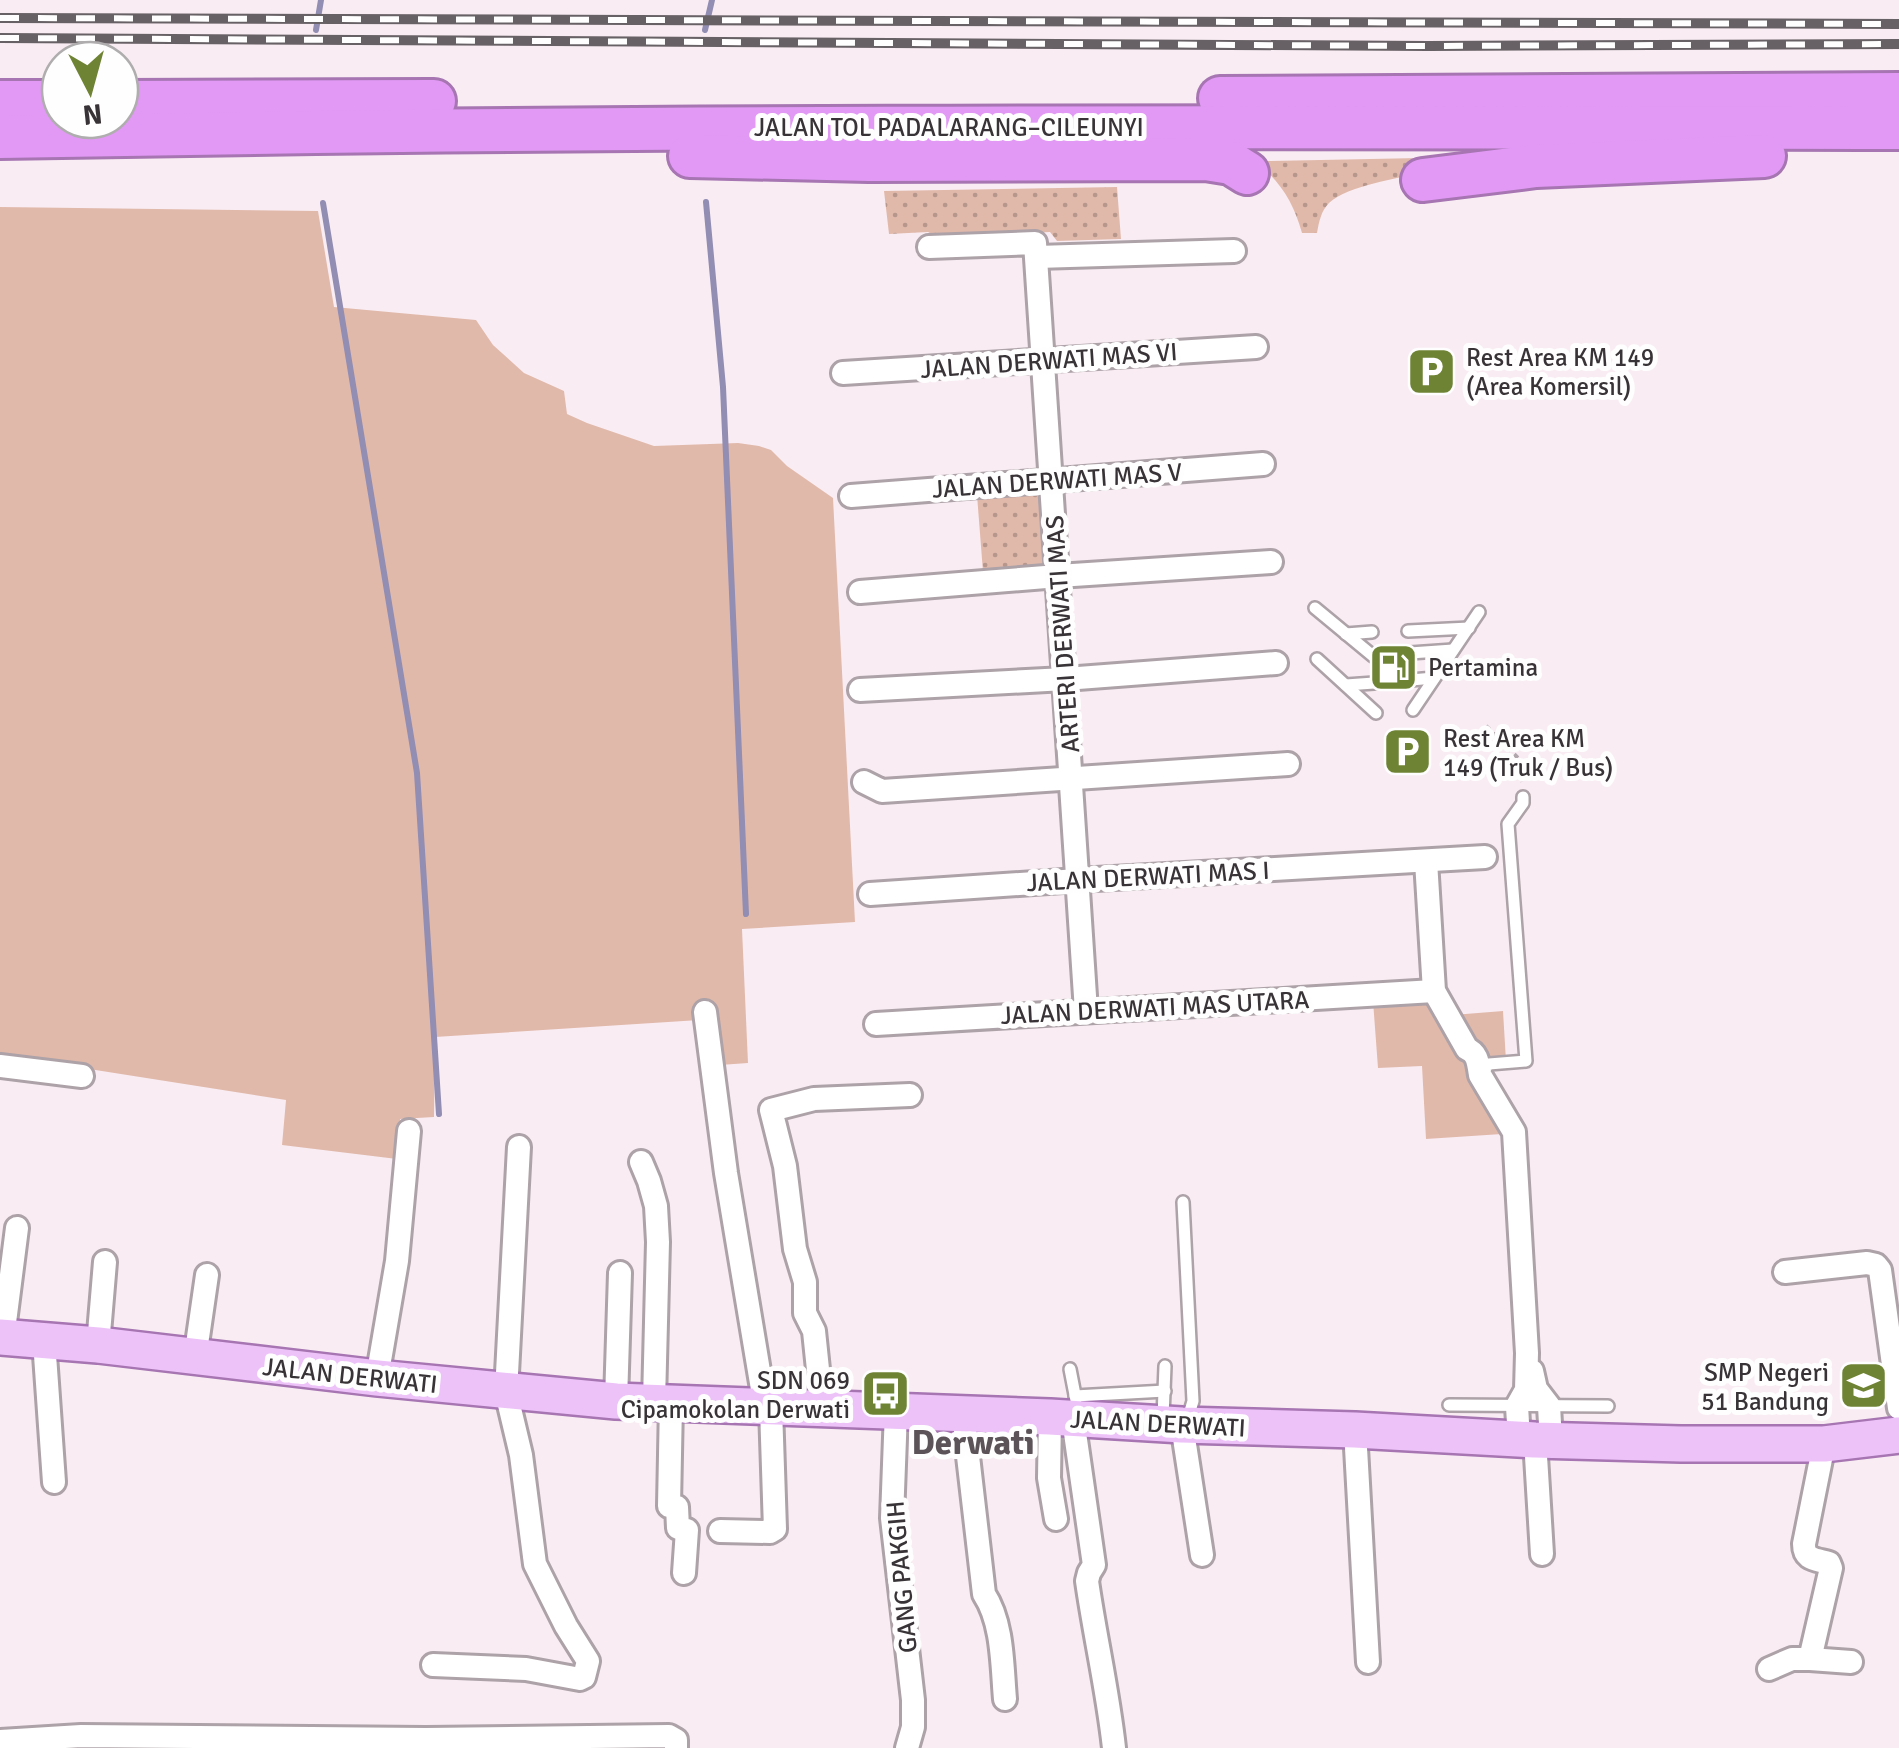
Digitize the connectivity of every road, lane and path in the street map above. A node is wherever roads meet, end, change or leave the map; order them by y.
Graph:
1 (1899, 94) edge
2 (0, 102) edge
3 (40, 102) edge
4 (140, 102) edge
5 (1899, 128) edge
6 (306, 131) junction
7 (0, 137) edge
8 (1899, 151) edge
9 (1247, 172) dead end
10 (1423, 180) dead end
11 (929, 246) dead end
12 (1234, 251) dead end
13 (1037, 257) junction
14 (1256, 346) dead end
15 (1044, 361) junction
16 (842, 372) dead end
17 (1262, 464) dead end
18 (1052, 480) junction
19 (851, 496) dead end
20 (1270, 562) dead end
21 (1058, 576) junction
22 (860, 592) dead end
23 (1315, 608) dead end
24 (1479, 612) dead end
25 (1469, 628) junction
26 (1408, 630) dead end
27 (1372, 632) dead end
28 (1346, 634) junction
29 (1453, 650) junction
30 (1410, 653) dead end
31 (1373, 656) dead end
32 (1317, 659) dead end
33 (1276, 663) dead end
34 (1434, 678) junction
35 (1065, 679) junction
36 (1411, 680) dead end
37 (1374, 683) dead end
38 (1346, 685) junction
39 (860, 690) dead end
40 (1413, 710) dead end
41 (1376, 713) dead end
42 (1486, 726) dead end
43 (1288, 764) dead end
44 (1071, 778) junction
45 (864, 782) dead end
46 (1523, 798) joint
47 (1484, 857) dead end
48 (1426, 860) junction
49 (1078, 880) junction
50 (870, 894) dead end
51 (1434, 990) junction
52 (1086, 1011) junction
53 (705, 1012) dead end
54 (876, 1024) dead end
55 (1464, 1045) junction
56 (0, 1066) edge
57 (1480, 1073) junction
58 (82, 1076) dead end
59 (910, 1096) dead end
60 (1493, 1096) junction
61 (409, 1130) dead end
62 (519, 1147) dead end
63 (641, 1162) dead end
64 (1183, 1202) dead end
65 (17, 1228) dead end
66 (105, 1262) dead end
67 (1785, 1272) dead end
68 (620, 1273) dead end
69 (207, 1275) dead end
70 (2, 1337) edge
71 (44, 1341) junction
72 (98, 1345) junction
73 (195, 1358) junction
74 (1164, 1366) dead end
75 (1070, 1369) dead end
76 (377, 1378) junction
77 (506, 1392) junction
78 (616, 1401) junction
79 (662, 1403) junction
80 (1450, 1405) dead end
81 (1608, 1406) dead end
82 (768, 1408) junction
83 (822, 1408) junction
84 (1899, 1408) edge
85 (896, 1411) junction
86 (963, 1413) junction
87 (1069, 1413) junction
88 (1170, 1413) junction
89 (1534, 1427) junction
90 (1355, 1430) junction
91 (1899, 1435) edge
92 (1824, 1444) junction
93 (54, 1482) dead end
94 (1056, 1519) dead end
95 (720, 1531) dead end
96 (1542, 1554) dead end
97 (1202, 1555) dead end
98 (684, 1573) dead end
99 (1810, 1659) junction
100 (1368, 1662) dead end
101 (1851, 1662) dead end
102 (433, 1665) dead end
103 (1769, 1669) dead end
104 (1005, 1699) dead end
105 (0, 1741) edge
106 (82, 1742) edge
107 (426, 1744) edge
108 (908, 1746) edge
109 (676, 1748) edge
110 (1114, 1748) edge

1 - 4 highway, JALAN TOL PADALARANG–CILEUNYI
2 - 3 highway
5 - 6 highway, JALAN TOL PADALARANG–CILEUNYI
6 - 7 highway, JALAN TOL PADALARANG–CILEUNYI
6 - 9 highway
8 - 10 highway
11 - 13 street
12 - 13 street
13 - 15 street, ARTERI DERWATI MAS
14 - 15 street, JALAN DERWATI MAS VI
15 - 16 street, JALAN DERWATI MAS VI
15 - 18 street, ARTERI DERWATI MAS
17 - 18 street, JALAN DERWATI MAS V
18 - 19 street, JALAN DERWATI MAS V
18 - 21 street, ARTERI DERWATI MAS
20 - 21 street
21 - 22 street
21 - 35 street, ARTERI DERWATI MAS
23 - 28 lane
24 - 25 lane
25 - 26 lane
25 - 29 lane
27 - 28 lane
28 - 31 lane
29 - 30 lane
29 - 34 lane
32 - 38 lane
33 - 35 street
34 - 36 lane
34 - 40 lane
35 - 39 street
35 - 44 street, ARTERI DERWATI MAS
37 - 38 lane
38 - 41 lane
42 - 46 path
43 - 44 street
44 - 45 street
44 - 49 street, ARTERI DERWATI MAS
46 - 57 lane
47 - 48 street, JALAN DERWATI MAS I
48 - 49 street, JALAN DERWATI MAS I
48 - 51 street
49 - 50 street, JALAN DERWATI MAS I
49 - 52 street, ARTERI DERWATI MAS
51 - 52 street, JALAN DERWATI MAS UTARA
51 - 55 street
52 - 54 street, JALAN DERWATI MAS UTARA
53 - 82 street
55 - 57 street
55 - 60 lane
56 - 58 street
57 - 60 street
59 - 83 street
60 - 89 street
61 - 76 street
62 - 77 street
63 - 79 street
64 - 88 lane
65 - 70 street
66 - 72 street
67 - 84 street
68 - 78 street
69 - 73 street
70 - 71 main road, JALAN DERWATI
71 - 72 main road, JALAN DERWATI
71 - 93 street
72 - 73 main road, JALAN DERWATI
73 - 76 main road, JALAN DERWATI
74 - 88 lane
75 - 87 lane
76 - 77 main road, JALAN DERWATI
77 - 78 main road, JALAN DERWATI
77 - 102 street
78 - 79 main road, JALAN DERWATI
79 - 82 main road, JALAN DERWATI
79 - 98 street
80 - 89 lane
81 - 89 lane
82 - 83 main road, JALAN DERWATI
82 - 95 street
83 - 85 main road, JALAN DERWATI
85 - 86 main road, JALAN DERWATI
85 - 108 street, GANG PAKGIH
86 - 87 main road, JALAN DERWATI
86 - 104 street
87 - 88 main road, JALAN DERWATI
87 - 94 street
87 - 110 street
88 - 90 main road, JALAN DERWATI
88 - 97 street
89 - 90 main road, JALAN DERWATI
89 - 92 main road, JALAN DERWATI
89 - 96 street
90 - 100 street
91 - 92 main road, JALAN DERWATI
92 - 99 street
99 - 101 street
99 - 103 street
105 - 106 street
106 - 107 street
107 - 109 street

